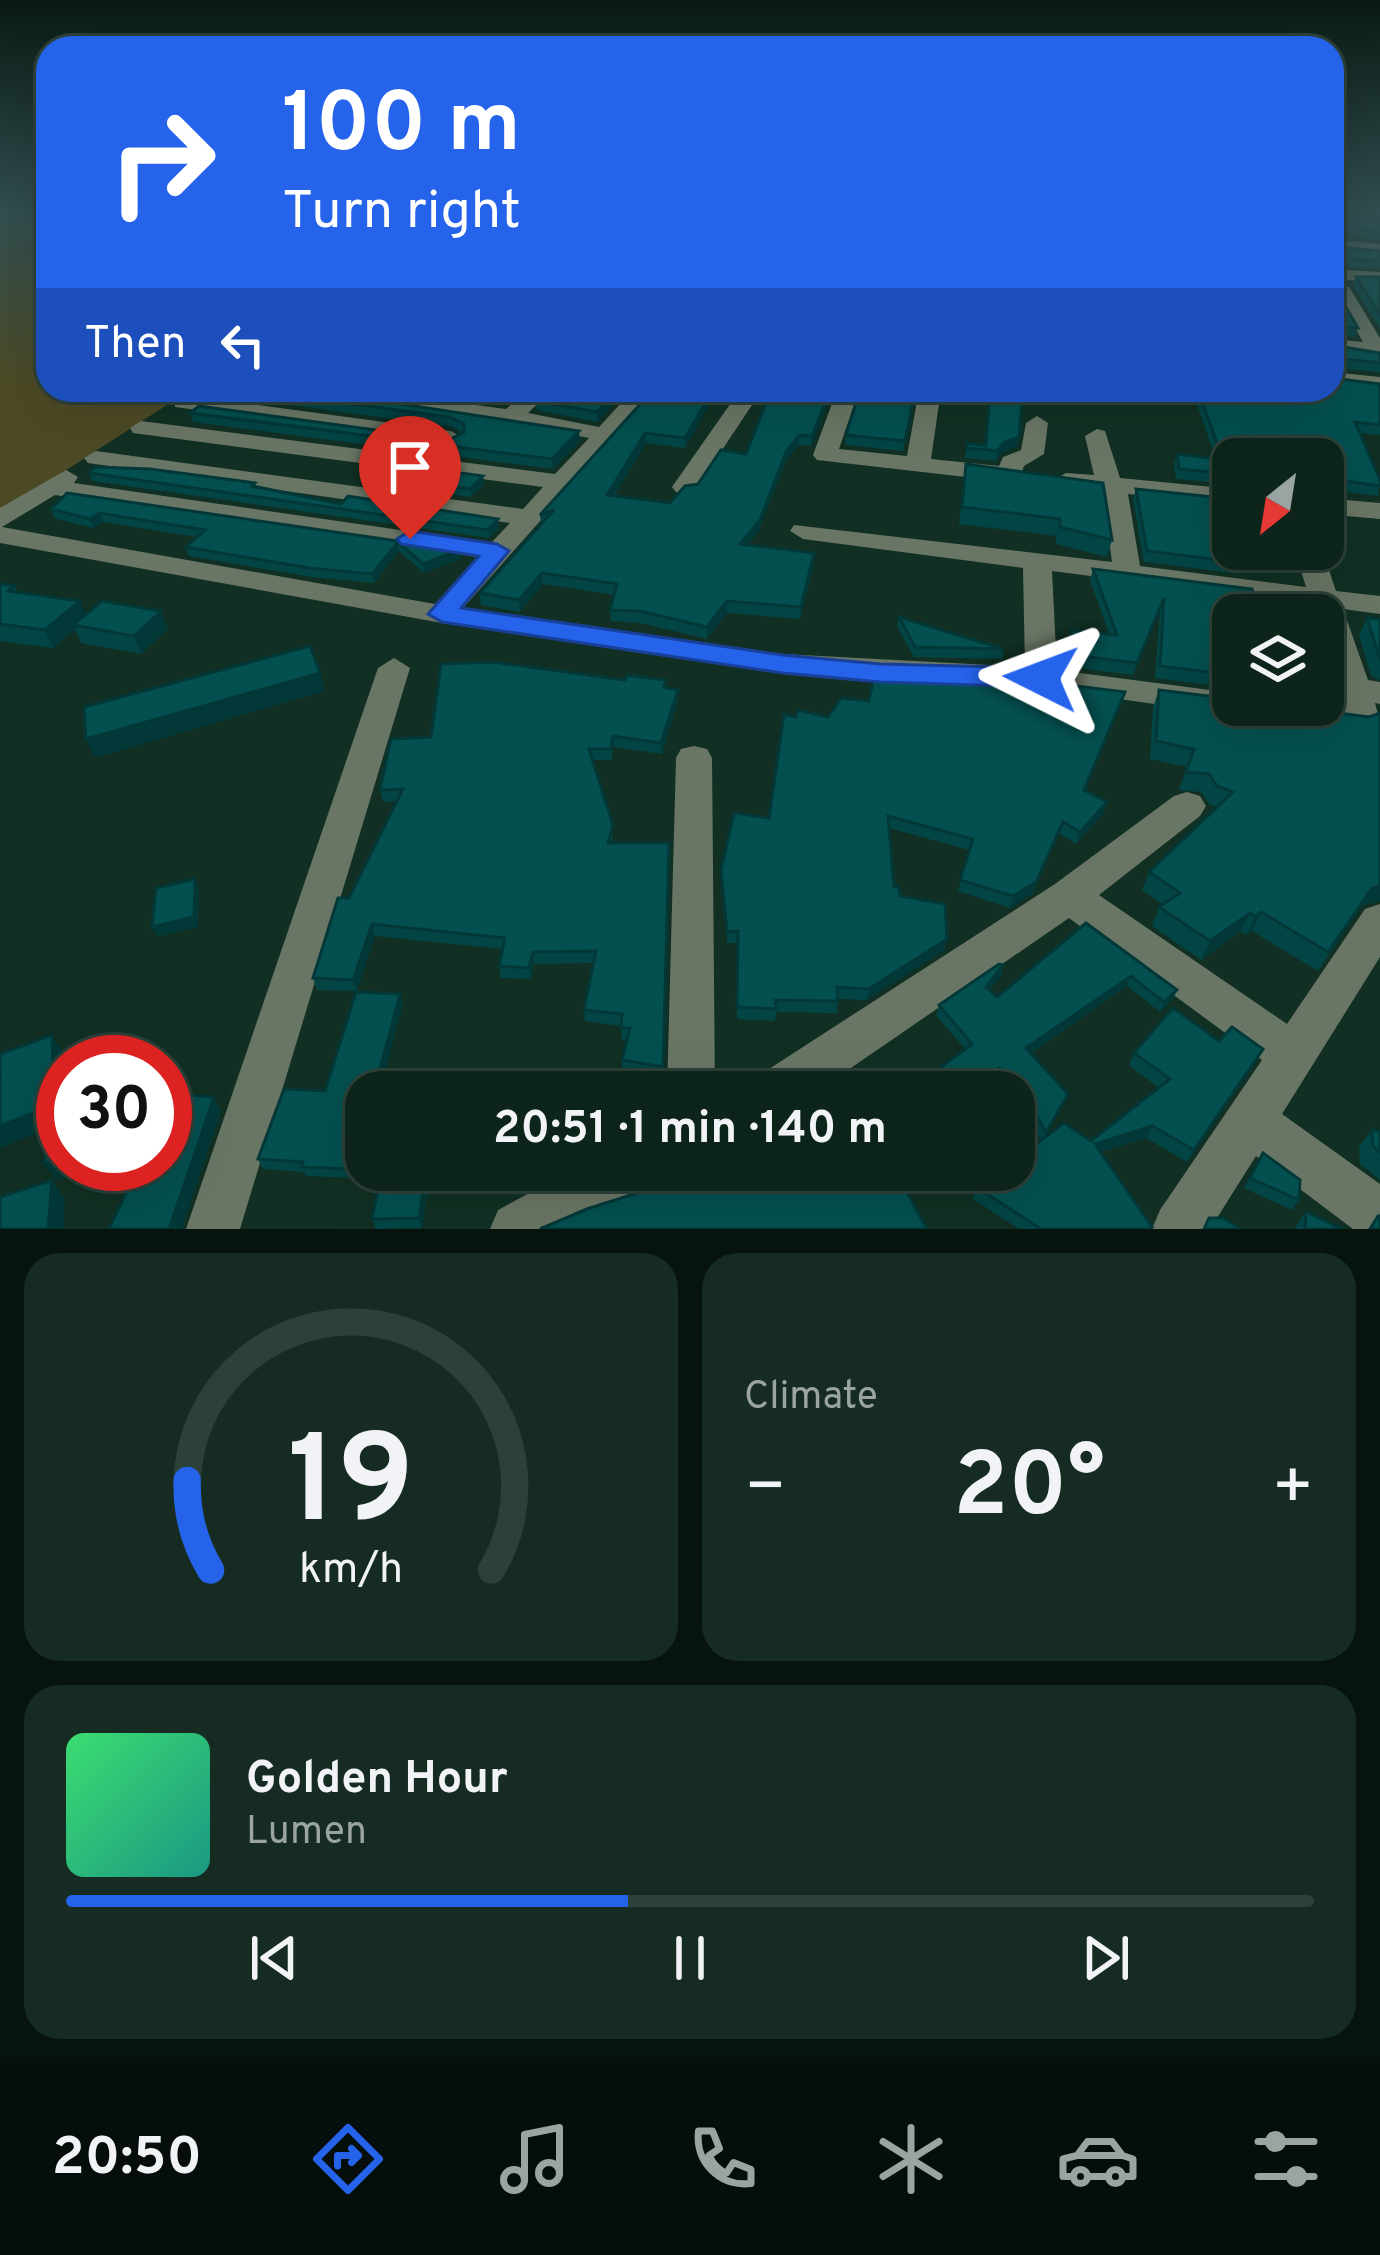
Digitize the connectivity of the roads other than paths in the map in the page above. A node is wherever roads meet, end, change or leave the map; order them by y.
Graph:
1 (1380, 277) edge
2 (1344, 282) edge
3 (1344, 294) edge
4 (1344, 316) edge
5 (1358, 318) junction
6 (1380, 320) edge
7 (1344, 347) edge
8 (1379, 351) edge
9 (1344, 379) edge
10 (1380, 383) edge
11 (182, 402) edge
12 (228, 402) edge
13 (404, 402) edge
14 (524, 402) edge
15 (633, 402) edge
16 (743, 402) edge
17 (844, 402) edge
18 (928, 402) edge
19 (511, 416) junction
20 (1037, 423) dead end
21 (141, 428) junction
22 (602, 434) junction
23 (1097, 436) dead end
24 (451, 438) edge
25 (96, 458) junction
26 (918, 465) junction
27 (1010, 475) junction
28 (558, 482) junction
29 (1112, 485) junction
30 (51, 487) junction
31 (685, 487) edge
32 (1212, 495) edge
33 (1344, 508) edge
34 (1380, 511) edge
35 (527, 517) junction
36 (0, 520) edge
37 (803, 531) dead end
38 (0, 536) edge
39 (497, 551) junction
40 (1037, 560) junction
41 (1127, 571) junction
42 (1296, 594) edge
43 (1344, 600) edge
44 (1380, 605) edge
45 (442, 614) junction
46 (1344, 639) edge
47 (394, 668) dead end
48 (1041, 678) junction
49 (1368, 691) edge
50 (1212, 701) edge
51 (1344, 716) edge
52 (694, 758) dead end
53 (1186, 806) dead end
54 (1069, 896) junction
55 (1380, 921) edge
56 (1293, 1055) junction
57 (692, 1071) edge
58 (807, 1071) edge
59 (1249, 1121) junction
60 (586, 1191) edge
61 (1380, 1216) edge
62 (213, 1229) edge
63 (517, 1229) edge
64 (1179, 1229) edge

1 - 2 street
3 - 5 street
4 - 5 street
5 - 6 street
5 - 8 street
7 - 8 street
9 - 10 street
11 - 21 street
12 - 24 street
13 - 19 street
14 - 19 street
15 - 22 street
16 - 31 street
17 - 26 street
18 - 26 street
19 - 22 street
20 - 27 street
21 - 25 street
21 - 28 street
22 - 28 street
23 - 29 street
25 - 30 street
25 - 35 street
26 - 27 street
27 - 29 street
28 - 35 street
29 - 32 street
29 - 41 street
30 - 36 street
30 - 39 street
33 - 34 street
35 - 39 street
37 - 40 street
38 - 45 street
39 - 45 street
40 - 41 street
40 - 48 street
41 - 42 street
43 - 44 street
45 - 48 street
46 - 49 street
47 - 62 street
48 - 50 street
49 - 51 street
52 - 57 street
53 - 54 street
54 - 56 street
54 - 58 street
55 - 56 street
56 - 59 street
59 - 61 street
59 - 64 street
60 - 63 street

